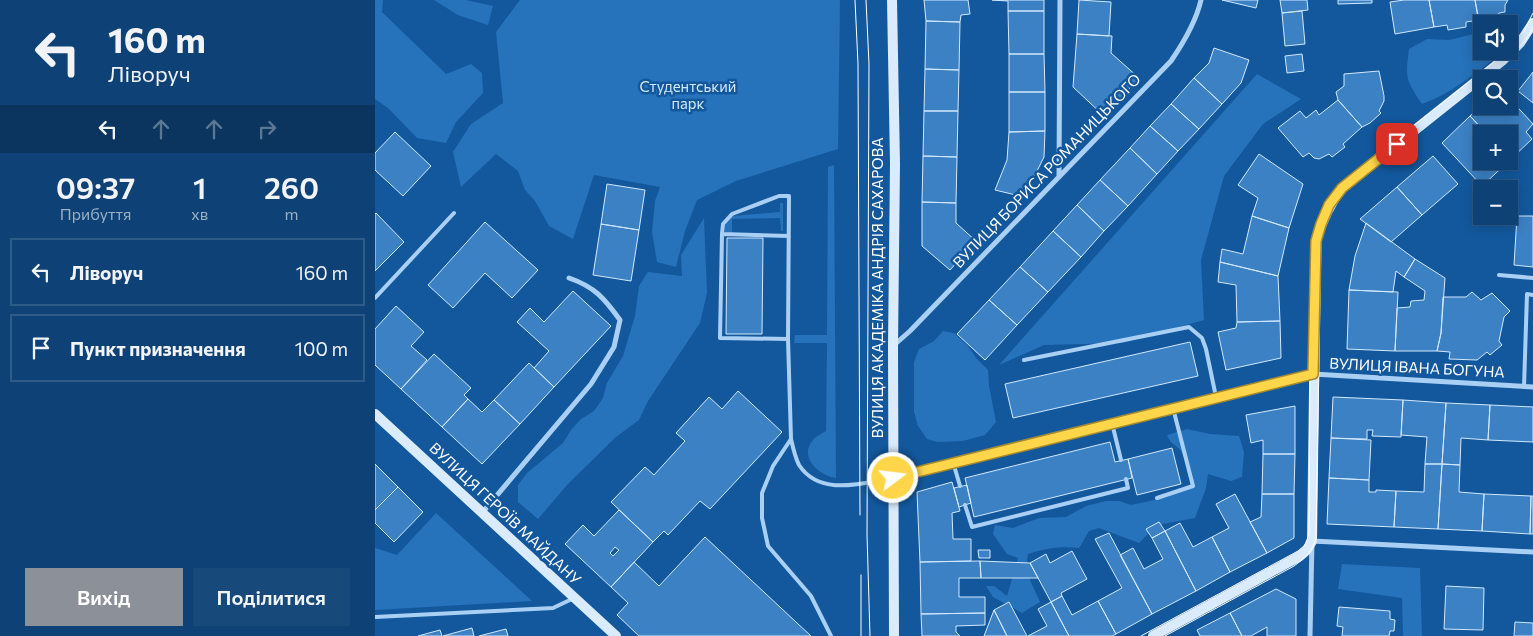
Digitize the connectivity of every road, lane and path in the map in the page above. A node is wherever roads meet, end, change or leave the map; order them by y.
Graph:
1 (892, 0) edge
2 (1060, 0) edge
3 (1201, 0) edge
4 (1533, 23) edge
5 (1059, 177) junction
6 (454, 213) dead end
7 (722, 234) junction
8 (789, 236) junction
9 (1499, 275) dead end
10 (569, 278) dead end
11 (1533, 278) edge
12 (1533, 295) edge
13 (375, 298) edge
14 (788, 339) junction
15 (893, 346) junction
16 (1024, 360) dead end
17 (1313, 374) junction
18 (1524, 387) junction
19 (1533, 387) edge
20 (1217, 397) junction
21 (1173, 408) junction
22 (375, 414) edge
23 (1112, 423) junction
24 (791, 439) junction
25 (1121, 460) dead end
26 (953, 462) junction
27 (893, 478) junction
28 (1126, 479) dead end
29 (960, 486) dead end
30 (1157, 498) dead end
31 (965, 505) dead end
32 (481, 513) junction
33 (1312, 541) junction
34 (1533, 552) edge
35 (574, 598) junction
36 (375, 618) edge
37 (616, 636) edge
38 (831, 636) edge
39 (894, 636) edge
40 (1153, 636) edge
41 (1310, 636) edge

1 - 15 main road, ВУЛИЦЯ АКАДЕМІКА АНДРІЯ САХАРОВА
2 - 5 street
3 - 5 street, ВУЛИЦЯ БОРИСА РОМАНИЦЬКОГО
4 - 17 main road
5 - 15 street, ВУЛИЦЯ БОРИСА РОМАНИЦЬКОГО
6 - 13 lane
7 - 8 lane
7 - 8 lane
7 - 14 lane
8 - 14 lane
9 - 11 lane
10 - 32 street
12 - 18 lane
14 - 24 lane
15 - 27 main road, ВУЛИЦЯ АКАДЕМІКА АНДРІЯ САХАРОВА
16 - 20 lane
17 - 18 street, ВУЛИЦЯ ІВАНА БОГУНА
17 - 20 street, ВУЛИЦЯ ІВАНА БОГУНА
17 - 33 main road
18 - 19 street, ВУЛИЦЯ ІВАНА БОГУНА
20 - 21 street, ВУЛИЦЯ ІВАНА БОГУНА
21 - 23 street, ВУЛИЦЯ ІВАНА БОГУНА
21 - 30 lane
22 - 32 main road, ВУЛИЦЯ ГЕРОЇВ МАЙДАНУ
23 - 25 lane
23 - 26 street, ВУЛИЦЯ ІВАНА БОГУНА
24 - 27 lane
24 - 38 lane
26 - 27 street, ВУЛИЦЯ ІВАНА БОГУНА
26 - 29 lane
27 - 39 main road, ВУЛИЦЯ АКАДЕМІКА АНДРІЯ САХАРОВА
28 - 31 lane
32 - 35 main road, ВУЛИЦЯ ГЕРОЇВ МАЙДАНУ
33 - 34 street
33 - 40 main road
33 - 41 street
35 - 36 lane
35 - 37 main road, ВУЛИЦЯ ГЕРОЇВ МАЙДАНУ

